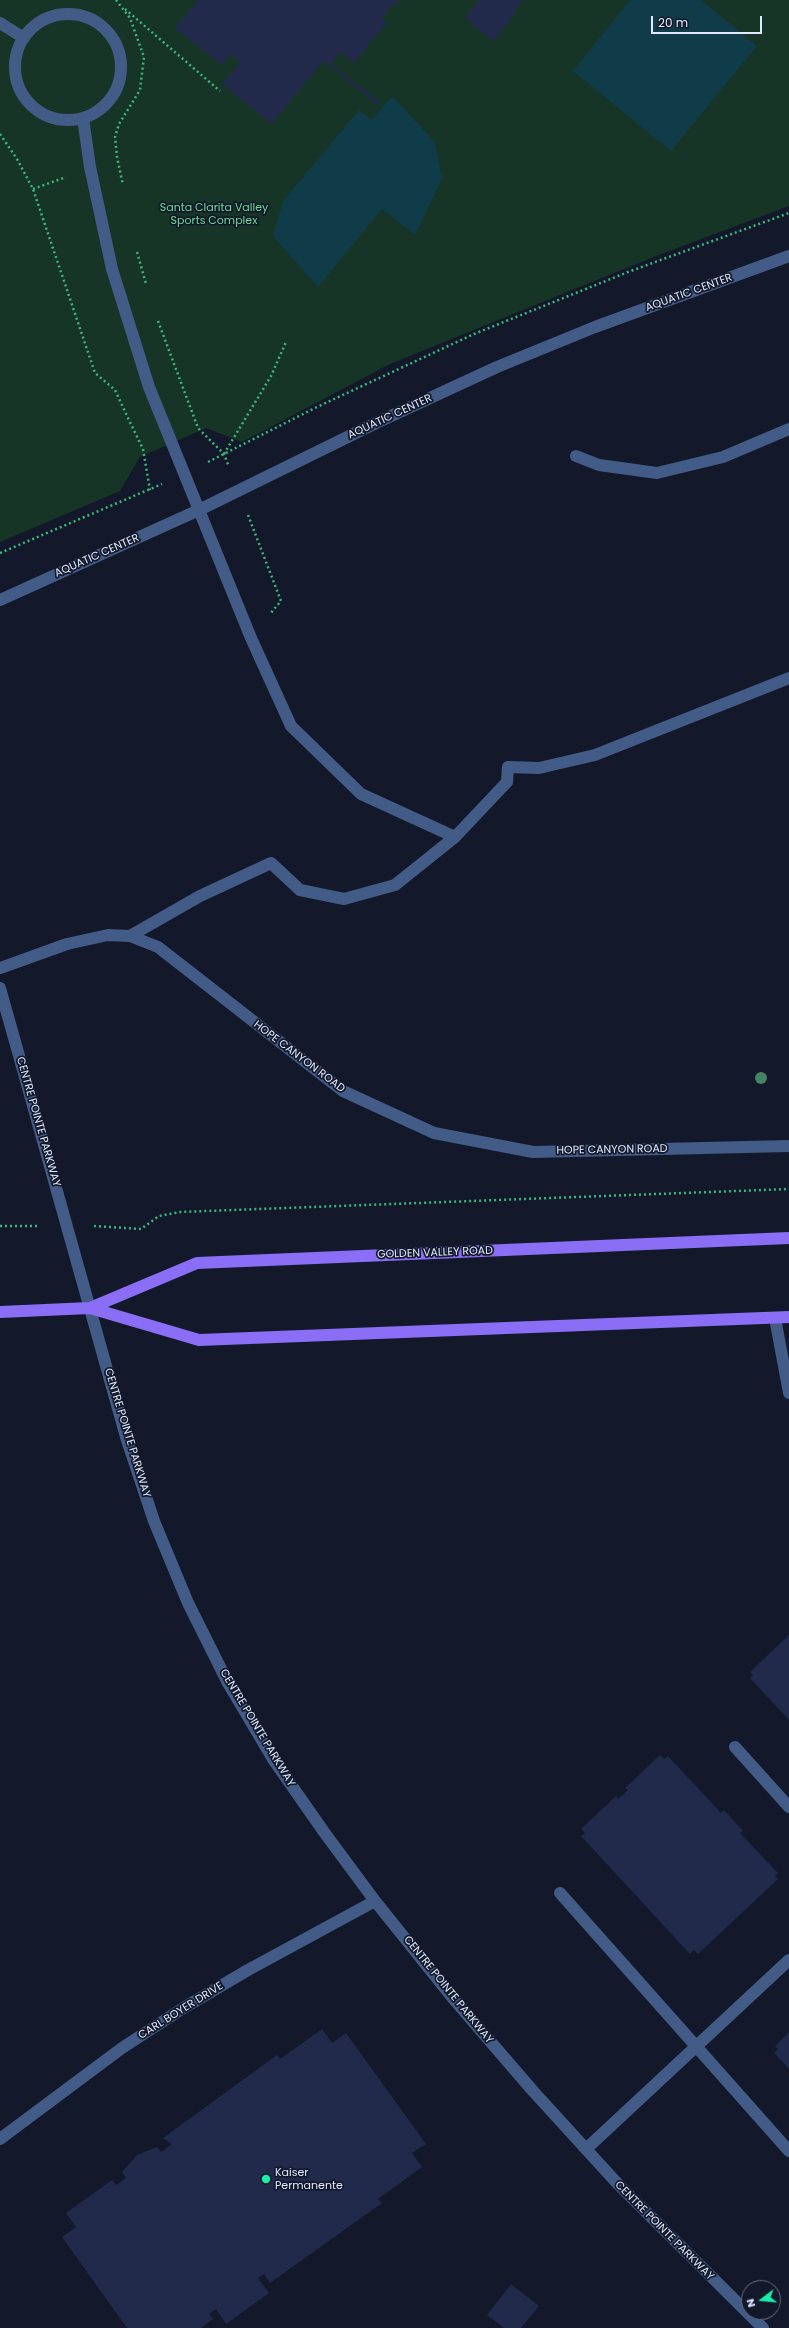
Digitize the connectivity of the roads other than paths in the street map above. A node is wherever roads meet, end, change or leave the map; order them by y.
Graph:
1 (0, 23) edge
2 (24, 38) junction
3 (83, 118) junction
4 (789, 256) edge
5 (789, 429) edge
6 (576, 456) dead end
7 (199, 510) junction
8 (0, 600) edge
9 (789, 678) edge
10 (455, 837) junction
11 (130, 936) junction
12 (0, 968) edge
13 (0, 988) edge
14 (789, 1146) edge
15 (789, 1238) edge
16 (90, 1308) junction
17 (0, 1312) edge
18 (789, 1317) edge
19 (775, 1318) junction
20 (789, 1393) edge
21 (736, 1747) dead end
22 (789, 1807) edge
23 (560, 1893) dead end
24 (376, 1901) junction
25 (789, 1960) edge
26 (696, 2046) junction
27 (0, 2139) edge
28 (586, 2149) junction
29 (789, 2151) edge
30 (763, 2328) edge

1 - 2 street
2 - 3 street
2 - 3 street
3 - 7 street
4 - 7 street, AQUATIC CENTER
5 - 6 street
7 - 8 street, AQUATIC CENTER
7 - 10 street
9 - 10 street
10 - 11 street
11 - 12 street, HOPE CANYON ROAD
11 - 14 street, HOPE CANYON ROAD
13 - 16 street, CENTRE POINTE PARKWAY
15 - 16 main road, GOLDEN VALLEY ROAD
16 - 17 main road, GOLDEN VALLEY ROAD
16 - 19 main road, GOLDEN VALLEY ROAD
16 - 24 street, CENTRE POINTE PARKWAY
18 - 19 main road, GOLDEN VALLEY ROAD
19 - 20 street
21 - 22 street
23 - 26 street
24 - 27 street, CARL BOYER DRIVE
24 - 28 street, CENTRE POINTE PARKWAY
25 - 26 street
26 - 28 street
26 - 29 street
28 - 30 street, CENTRE POINTE PARKWAY

